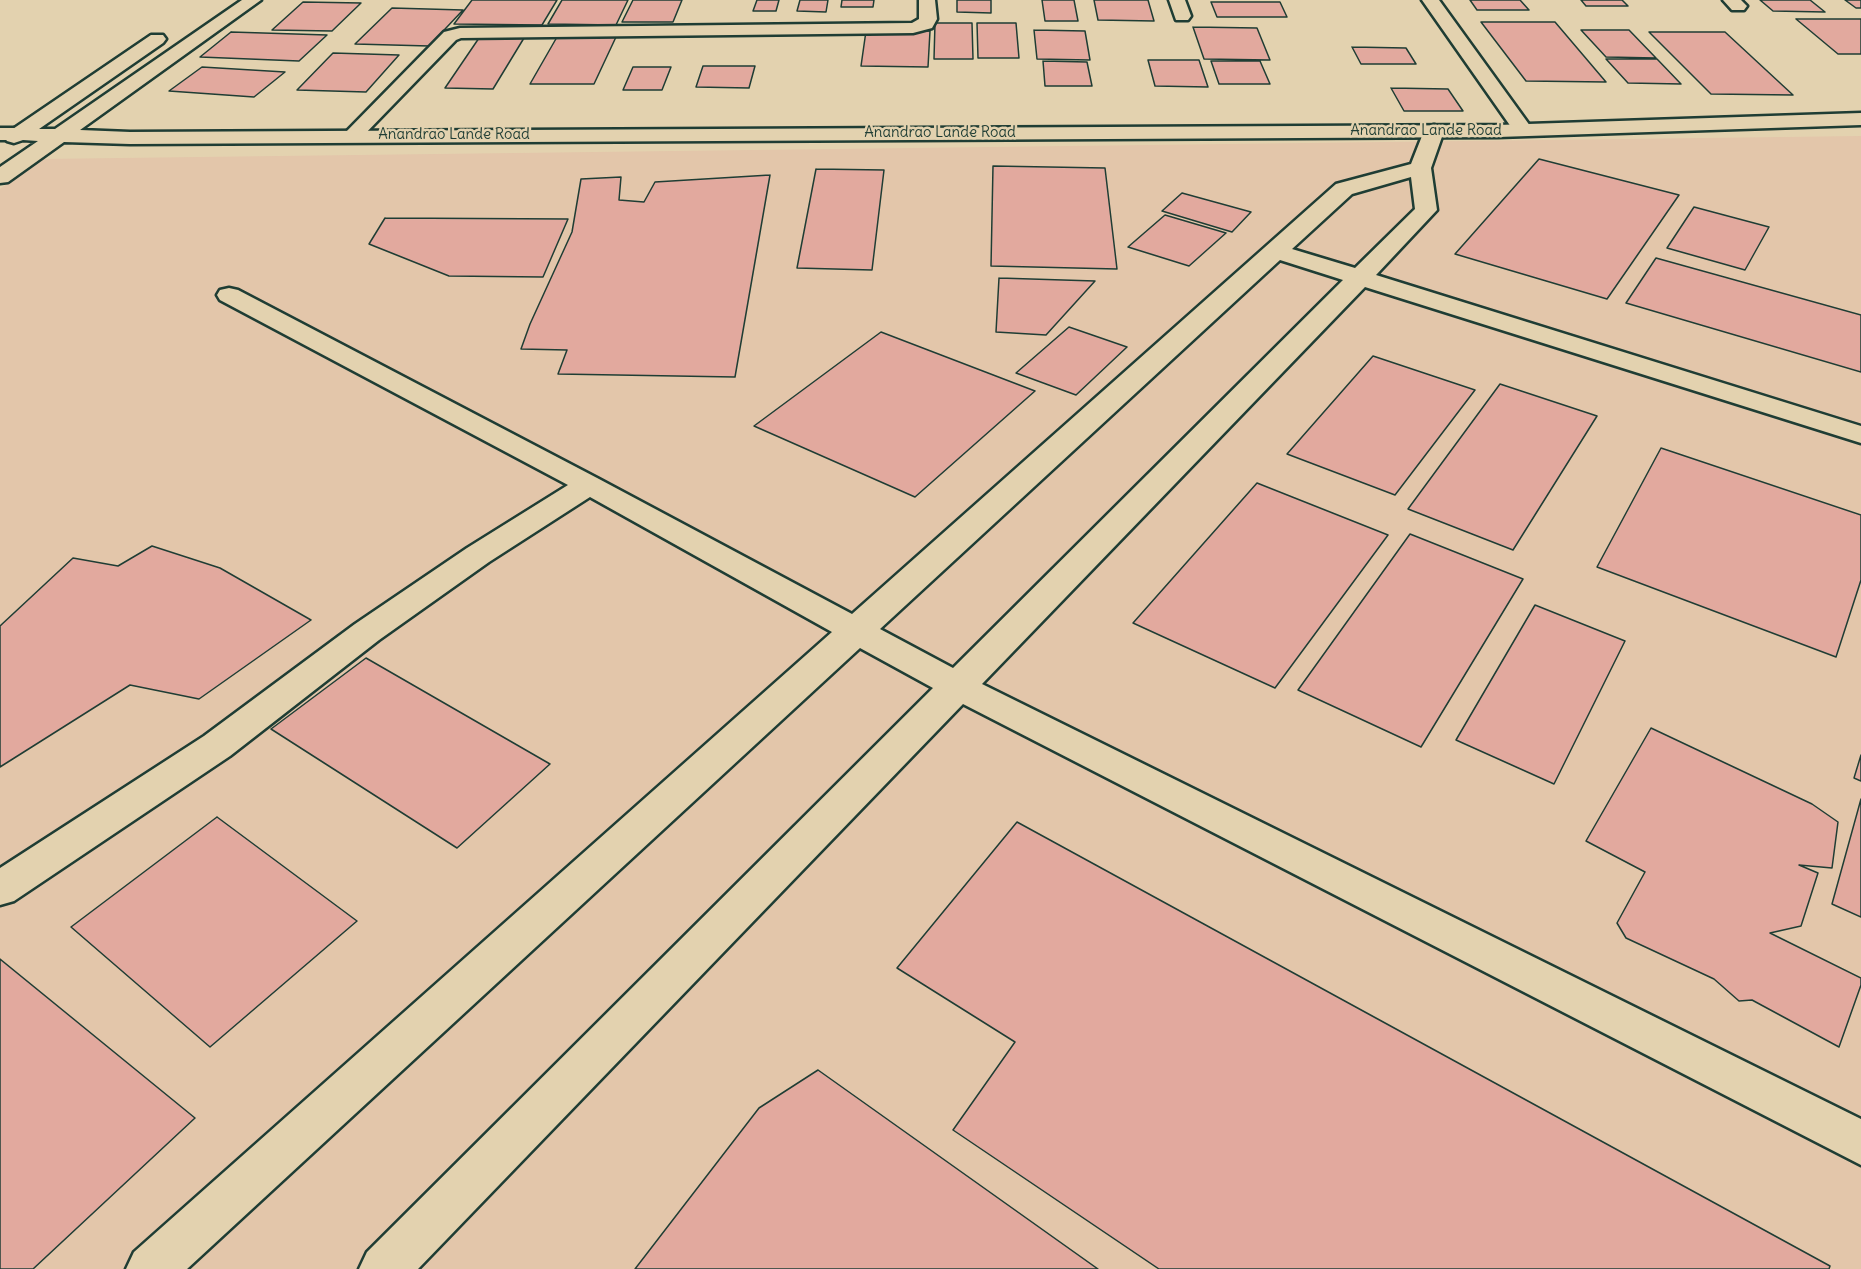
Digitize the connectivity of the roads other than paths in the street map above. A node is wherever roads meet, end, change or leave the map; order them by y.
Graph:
1 (253, 0) edge
2 (927, 0) edge
3 (1430, 0) edge
4 (175, 27) dead end
5 (1861, 119) edge
6 (1523, 130) junction
7 (1434, 131) junction
8 (9, 134) edge
9 (59, 135) junction
10 (353, 135) junction
11 (0, 147) edge
12 (1420, 168) junction
13 (0, 177) edge
14 (1276, 251) junction
15 (1359, 278) junction
16 (229, 295) dead end
17 (1861, 435) edge
18 (589, 485) junction
19 (856, 631) junction
20 (957, 686) junction
21 (0, 889) edge
22 (1861, 1143) edge
23 (151, 1269) edge
24 (384, 1269) edge

1 - 9 street
2 - 10 street
3 - 6 street
4 - 8 street
5 - 6 street, Anandrao Lande Road
6 - 7 street, Anandrao Lande Road
7 - 10 street, Anandrao Lande Road
7 - 12 street
8 - 9 street, Anandrao Lande Road
8 - 11 street
9 - 10 street, Anandrao Lande Road
9 - 13 street
12 - 14 street
12 - 15 street
14 - 15 street
14 - 19 street
15 - 17 street
15 - 20 street
16 - 18 street
18 - 19 street
18 - 21 street
19 - 20 street
19 - 23 street
20 - 22 street
20 - 24 street

